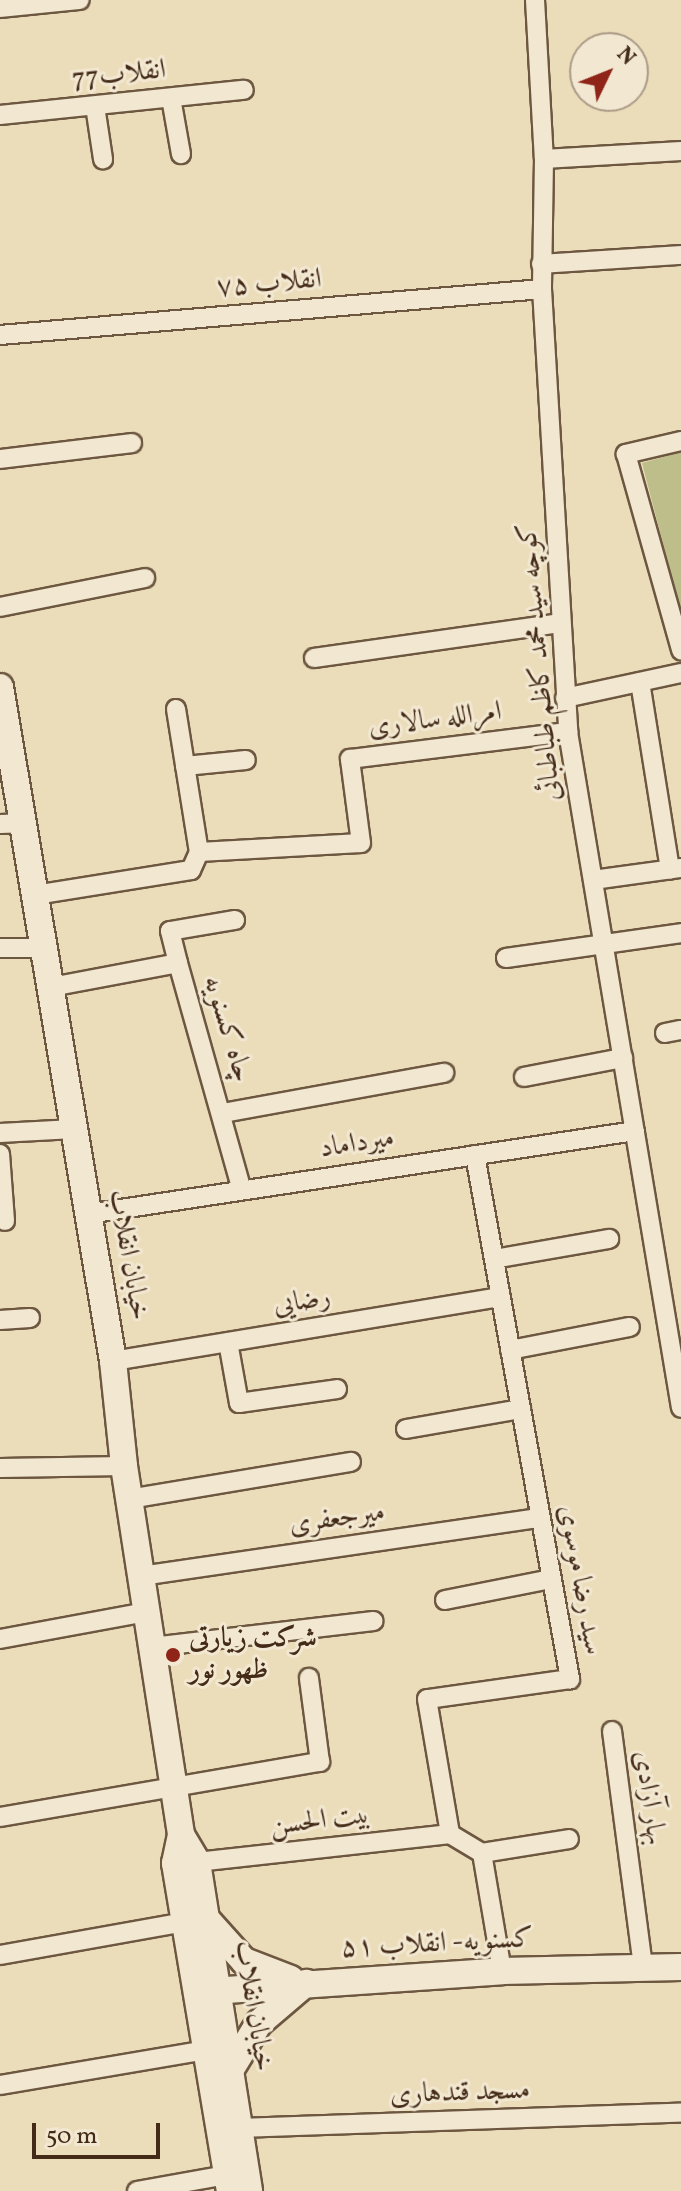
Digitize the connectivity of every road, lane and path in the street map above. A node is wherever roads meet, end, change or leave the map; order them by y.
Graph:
1 (80, 0) edge
2 (535, 0) edge
3 (0, 8) edge
4 (244, 90) dead end
5 (171, 98) junction
6 (95, 106) junction
7 (0, 115) edge
8 (681, 151) edge
9 (181, 154) dead end
10 (103, 159) dead end
11 (544, 159) junction
12 (681, 255) edge
13 (541, 264) junction
14 (542, 289) junction
15 (0, 335) edge
16 (681, 441) edge
17 (132, 443) dead end
18 (0, 459) edge
19 (145, 578) dead end
20 (0, 607) edge
21 (560, 623) junction
22 (681, 650) edge
23 (314, 658) dead end
24 (681, 673) edge
25 (640, 682) junction
26 (0, 687) edge
27 (565, 698) junction
28 (176, 709) dead end
29 (568, 732) junction
30 (246, 760) dead end
31 (185, 766) junction
32 (11, 823) edge
33 (199, 852) junction
34 (676, 869) edge
35 (593, 880) junction
36 (35, 895) junction
37 (235, 920) dead end
38 (681, 933) edge
39 (604, 946) junction
40 (0, 948) edge
41 (44, 948) junction
42 (506, 958) dead end
43 (178, 963) junction
44 (51, 987) junction
45 (623, 1058) junction
46 (444, 1073) dead end
47 (524, 1077) dead end
48 (223, 1113) junction
49 (74, 1129) junction
50 (635, 1131) junction
51 (0, 1133) edge
52 (0, 1154) edge
53 (475, 1155) junction
54 (242, 1190) junction
55 (88, 1214) junction
56 (5, 1221) dead end
57 (609, 1239) dead end
58 (494, 1259) junction
59 (501, 1297) junction
60 (30, 1318) dead end
61 (0, 1320) edge
62 (630, 1327) dead end
63 (228, 1342) junction
64 (510, 1350) junction
65 (113, 1361) junction
66 (678, 1366) edge
67 (337, 1389) dead end
68 (681, 1408) edge
69 (521, 1409) junction
70 (406, 1429) dead end
71 (351, 1462) dead end
72 (124, 1466) junction
73 (0, 1468) edge
74 (129, 1499) junction
75 (541, 1518) junction
76 (141, 1576) junction
77 (551, 1579) junction
78 (445, 1600) dead end
79 (146, 1612) junction
80 (373, 1621) dead end
81 (0, 1639) edge
82 (152, 1647) junction
83 (309, 1678) dead end
84 (612, 1731) dead end
85 (173, 1789) junction
86 (0, 1817) edge
87 (450, 1834) junction
88 (181, 1835) junction
89 (569, 1839) dead end
90 (482, 1853) junction
91 (197, 1862) junction
92 (196, 1921) junction
93 (0, 1955) edge
94 (681, 1967) edge
95 (643, 1968) junction
96 (502, 1971) junction
97 (307, 1983) junction
98 (208, 1991) junction
99 (207, 2050) junction
100 (231, 2069) junction
101 (0, 2085) edge
102 (681, 2113) edge
103 (241, 2128) junction
104 (228, 2183) edge
105 (137, 2191) edge
106 (249, 2191) edge

1 - 3 street
2 - 11 street, کوچه سید محمد کاظم طباطبائی
4 - 5 street, انقلاب77
5 - 6 street, انقلاب77
5 - 9 street
6 - 7 street, انقلاب77
6 - 10 street
8 - 11 street
11 - 13 street, کوچه سید محمد کاظم طباطبائی
12 - 13 street
13 - 14 street, کوچه سید محمد کاظم طباطبائی
14 - 15 street, انقلاب ۷۵
14 - 21 street, کوچه سید محمد کاظم طباطبائی
16 - 22 street
17 - 18 street
19 - 20 street
21 - 23 street
21 - 27 street, کوچه سید محمد کاظم طباطبائی
24 - 25 street
25 - 27 street
25 - 34 street
26 - 32 main road, خیابان انقلاب
27 - 29 street, کوچه سید محمد کاظم طباطبائی
28 - 31 street
29 - 33 street, امرالله سالاری
29 - 35 street, کوچه سید محمد کاظم طباطبائی
30 - 31 street
31 - 33 street
32 - 36 main road, خیابان انقلاب
33 - 36 street
34 - 35 street
35 - 39 street, کوچه سید محمد کاظم طباطبائی
36 - 41 main road, خیابان انقلاب
37 - 43 street
38 - 39 street
39 - 42 street
39 - 45 street, کوچه سید محمد کاظم طباطبائی
40 - 41 street
41 - 44 main road, خیابان انقلاب
43 - 44 street, چاه کسنویه
43 - 48 street, چاه کسنویه
44 - 49 main road, خیابان انقلاب
45 - 47 street
45 - 50 street, کوچه سید محمد کاظم طباطبائی
46 - 48 street
48 - 54 street, چاه کسنویه
49 - 51 street
49 - 55 main road, خیابان انقلاب
50 - 53 street, میرداماد
50 - 66 street, کوچه سید محمد کاظم طباطبائی
52 - 56 street
53 - 54 street, میرداماد
53 - 58 street, سید رضا موسوی
54 - 55 street, میرداماد
55 - 65 main road, خیابان انقلاب
57 - 58 street
58 - 59 street, سید رضا موسوی
59 - 63 street, رضایی
59 - 64 street, سید رضا موسوی
60 - 61 street
62 - 64 street
63 - 65 street, رضایی
63 - 67 street
64 - 69 street, سید رضا موسوی
65 - 72 main road, خیابان انقلاب
66 - 68 street, کوچه سید محمد کاظم طباطبائی
69 - 70 street
69 - 75 street, سید رضا موسوی
71 - 74 street
72 - 73 street
72 - 74 main road, خیابان انقلاب
74 - 76 main road, خیابان انقلاب
75 - 76 street, میرجعفری
75 - 77 street, سید رضا موسوی
76 - 79 main road, خیابان انقلاب
77 - 78 street
77 - 87 street, سید رضا موسوی
79 - 81 street
79 - 82 main road, خیابان انقلاب
80 - 82 street
82 - 85 main road, خیابان انقلاب
83 - 85 street
84 - 95 street, بهار آزادی
85 - 86 street
85 - 88 main road, خیابان انقلاب
87 - 90 street
87 - 91 street, بیت الحسن
88 - 91 main road, خیابان انقلاب
88 - 92 main road, خیابان انقلاب
89 - 90 street
90 - 96 street
91 - 92 main road, خیابان انقلاب
92 - 93 street
92 - 97 main road
92 - 98 main road, خیابان انقلاب
94 - 95 main road, کسنویه- انقلاب ۵۱
95 - 96 main road, کسنویه- انقلاب ۵۱
96 - 97 main road, کسنویه- انقلاب ۵۱
97 - 98 main road, کسنویه- انقلاب ۵۱
97 - 100 main road
98 - 99 main road, خیابان انقلاب
98 - 100 main road, خیابان انقلاب
99 - 101 street
99 - 104 main road, خیابان انقلاب
100 - 103 main road, خیابان انقلاب
102 - 103 street, مسجد قندهاری
103 - 106 main road, خیابان انقلاب
104 - 105 street

